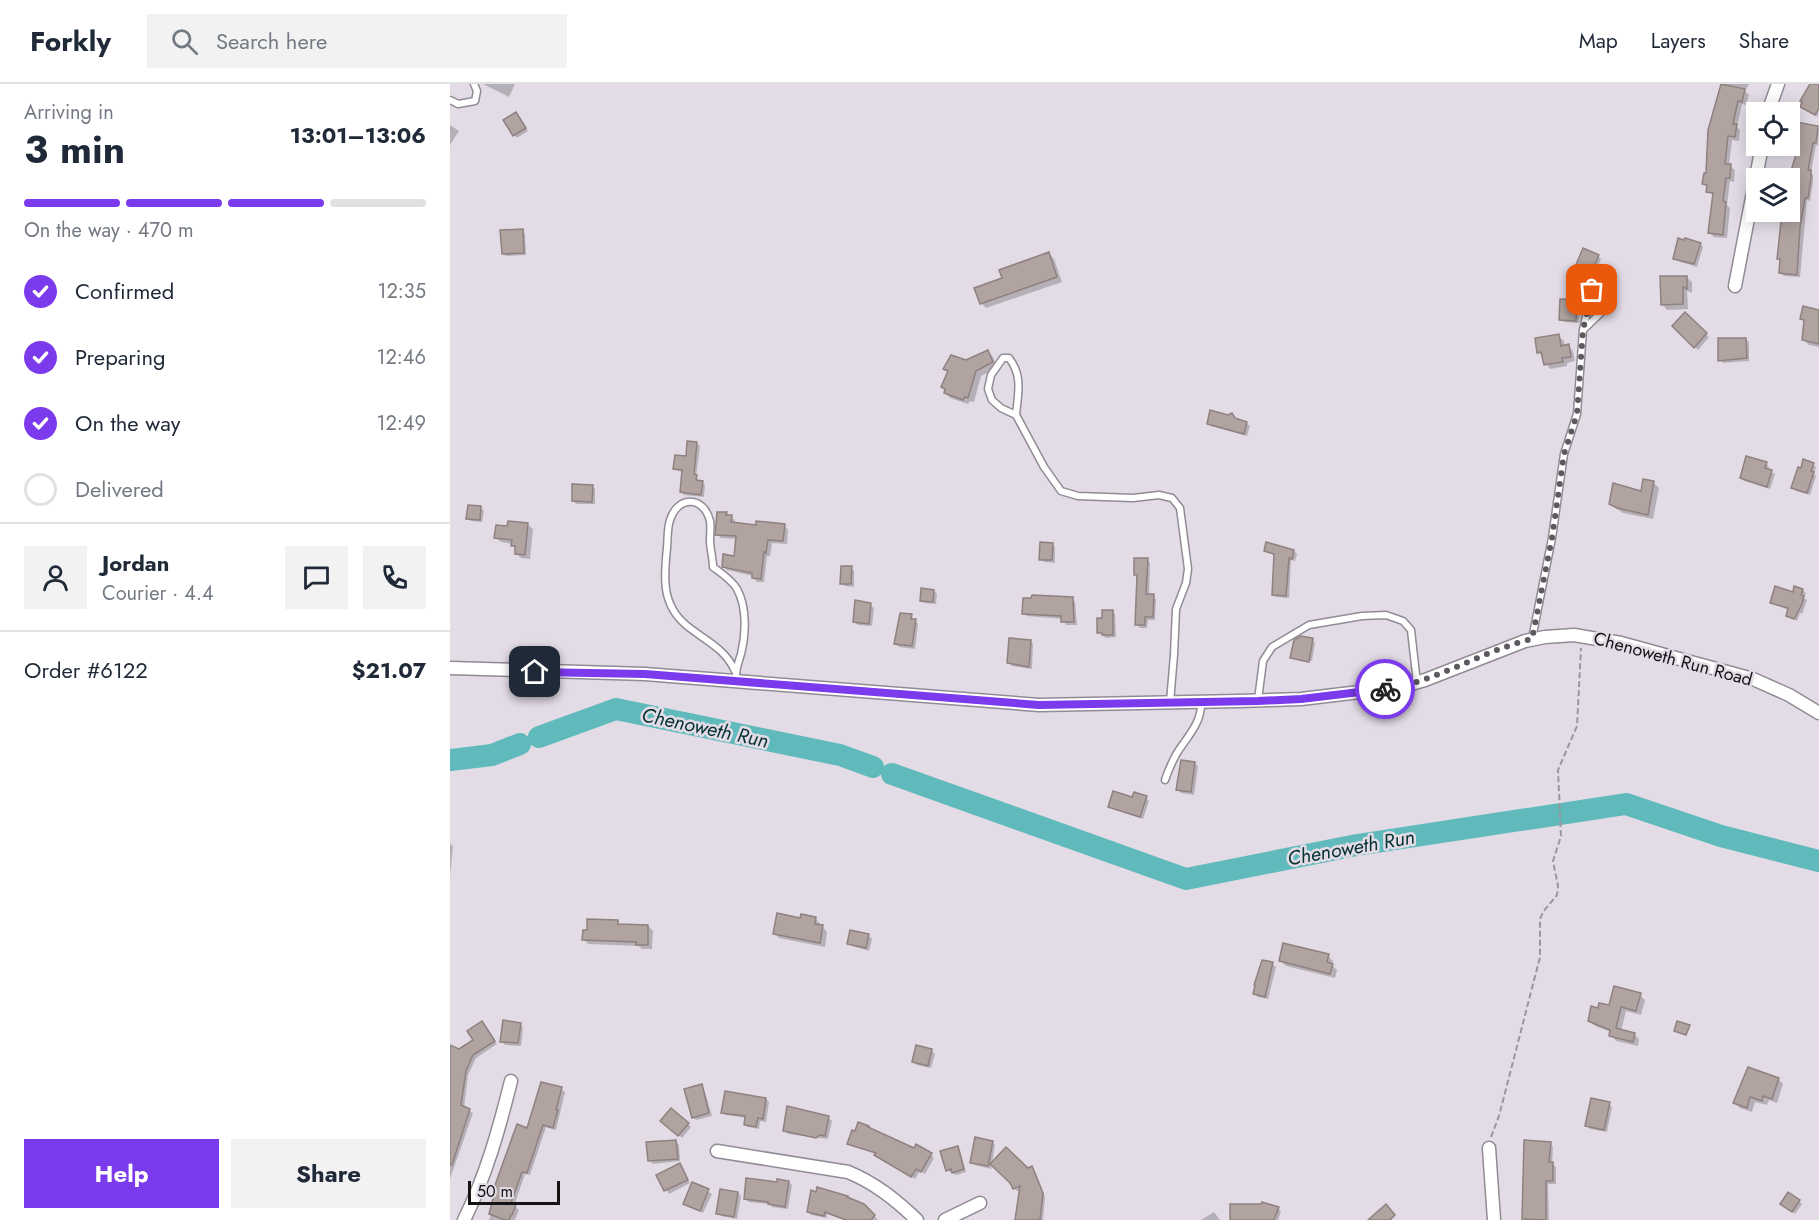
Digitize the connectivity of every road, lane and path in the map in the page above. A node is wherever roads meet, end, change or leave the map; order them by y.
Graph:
1 (474, 84) edge
2 (1778, 84) edge
3 (450, 99) edge
4 (1772, 102) edge
5 (1760, 156) edge
6 (1735, 286) dead end
7 (1583, 330) junction
8 (1016, 415) junction
9 (1583, 636) junction
10 (1532, 639) junction
11 (450, 668) edge
12 (735, 677) junction
13 (1417, 683) junction
14 (1258, 701) junction
15 (1201, 702) junction
16 (1170, 703) junction
17 (1819, 713) edge
18 (1165, 780) dead end
19 (511, 1081) dead end
20 (1489, 1148) joint
21 (717, 1151) dead end
22 (980, 1203) dead end
23 (464, 1220) edge
24 (917, 1220) edge
25 (945, 1220) edge
26 (1492, 1220) edge

1 - 3 lane
2 - 4 street
5 - 6 street
7 - 7 lane
7 - 10 lane
8 - 8 lane
8 - 16 lane
9 - 10 street, Chenoweth Run Road
9 - 17 street, Chenoweth Run Road
9 - 20 path
10 - 13 street, Chenoweth Run Road
11 - 12 street, Chenoweth Run Road
12 - 12 lane
12 - 16 street, Chenoweth Run Road
13 - 14 street, Chenoweth Run Road
13 - 14 lane
14 - 15 street, Chenoweth Run Road
15 - 16 street, Chenoweth Run Road
15 - 18 lane
19 - 23 street
20 - 26 street
21 - 24 street
22 - 25 street

